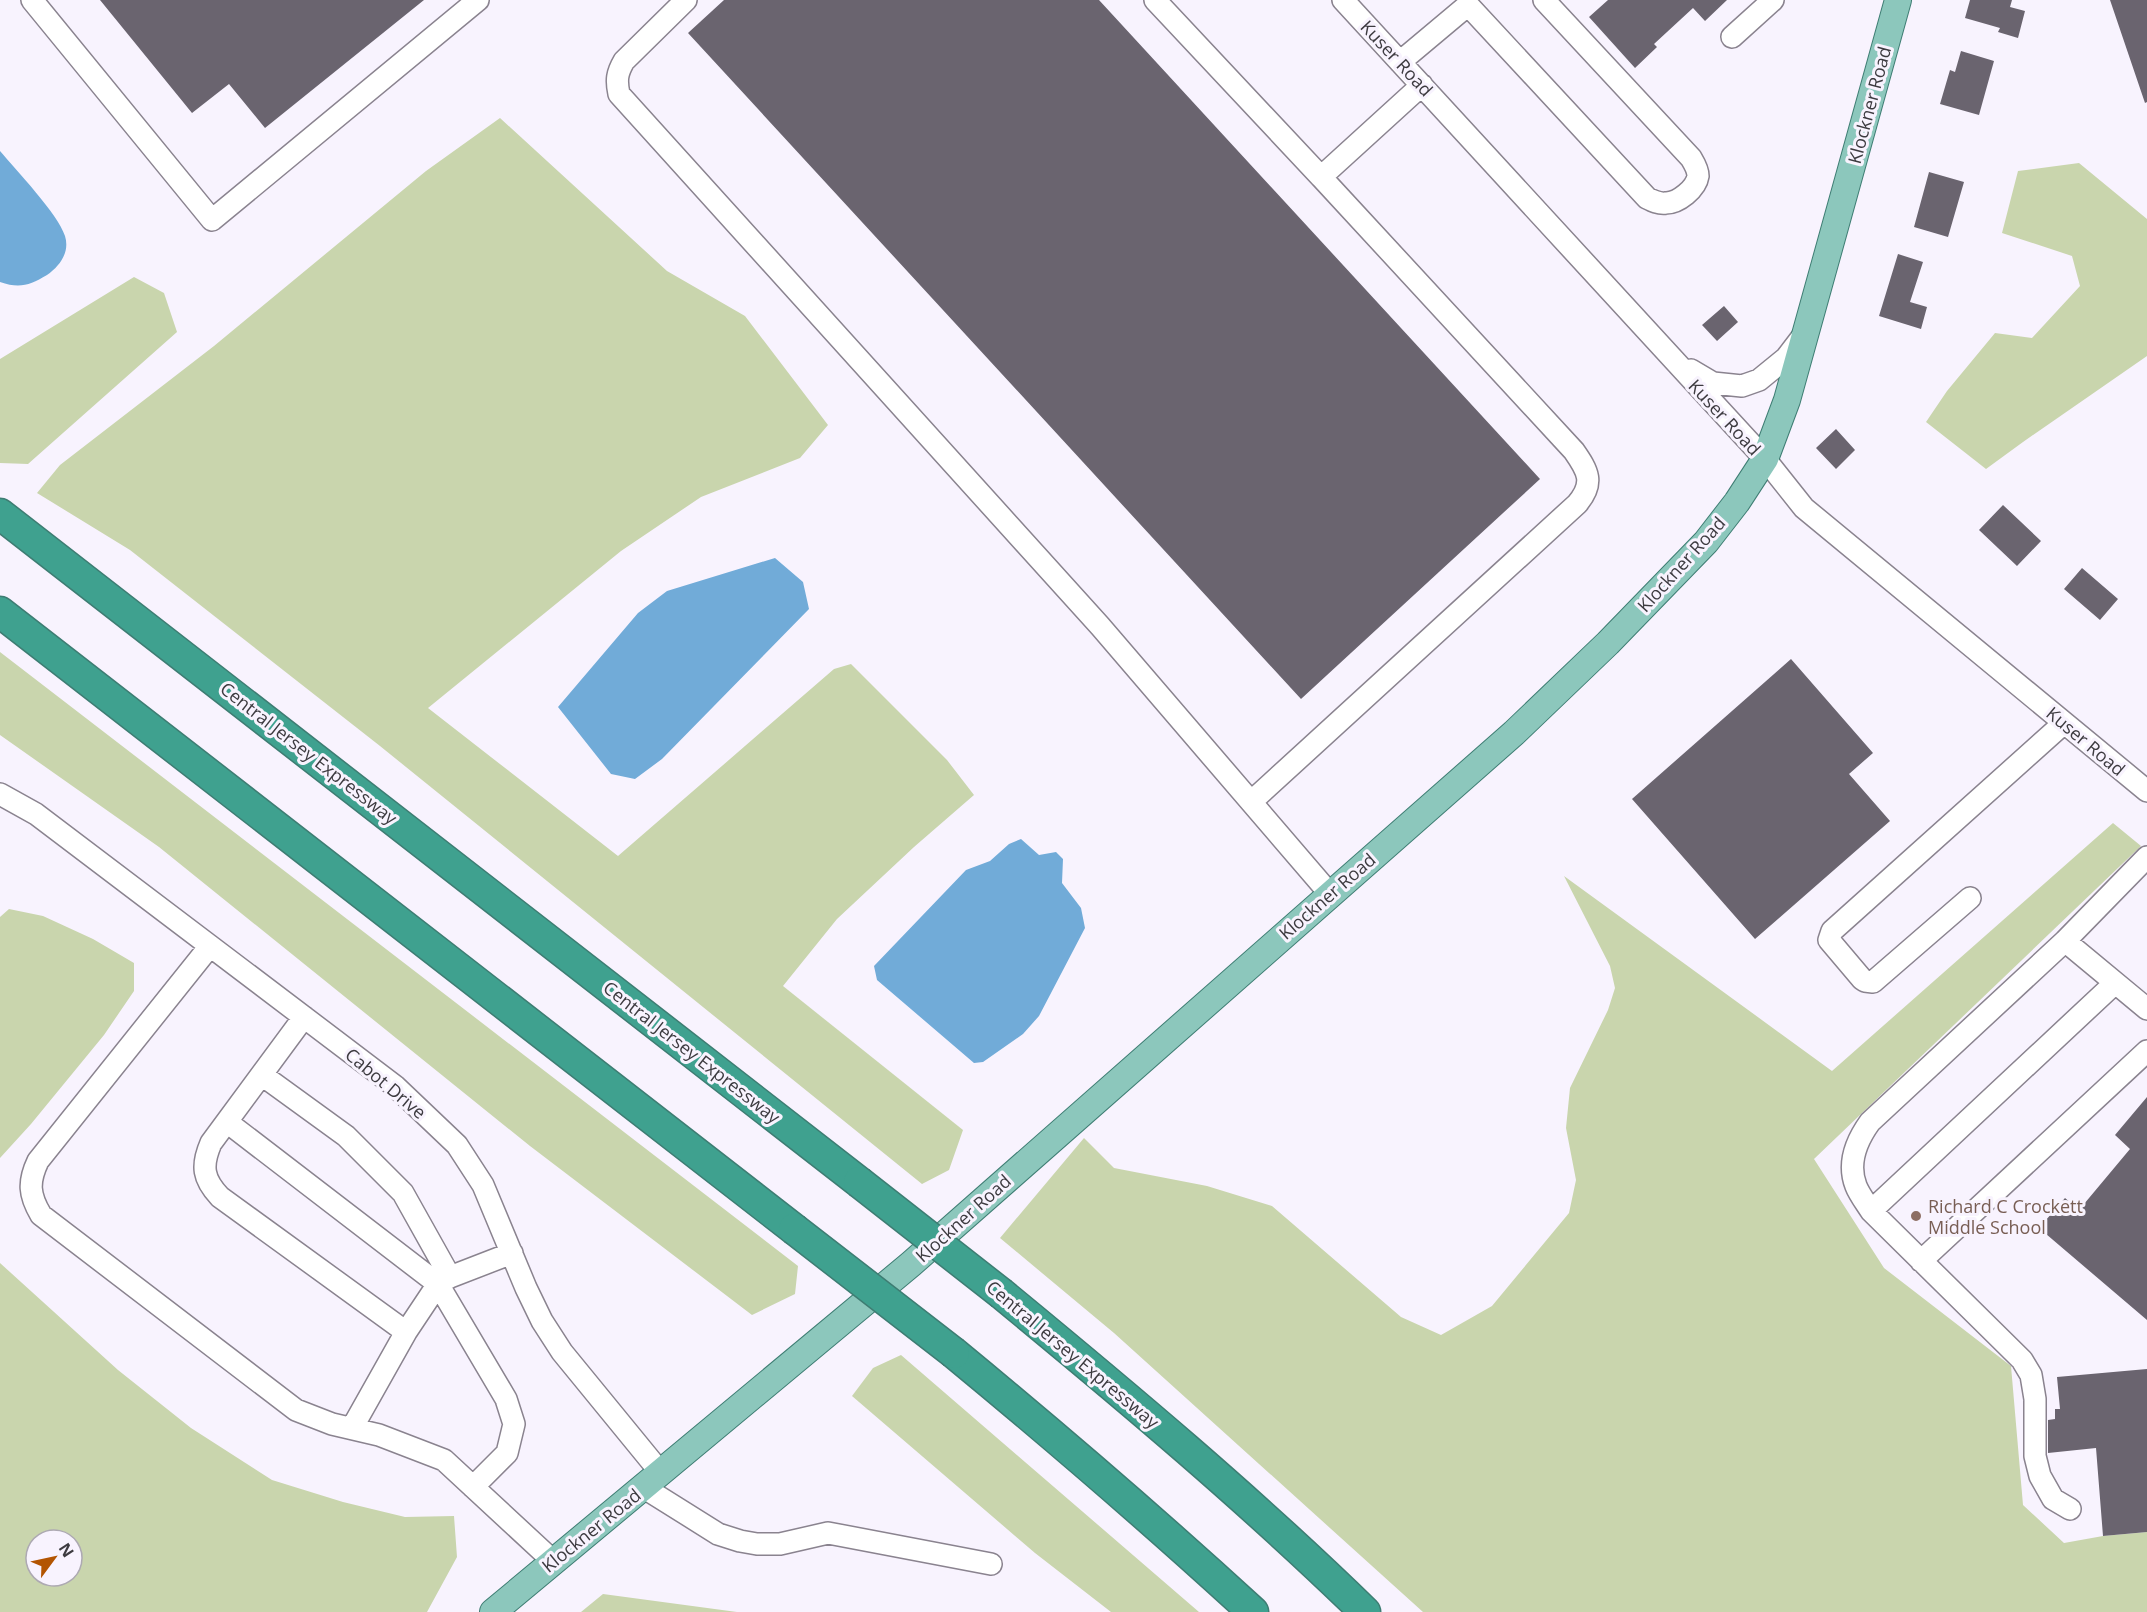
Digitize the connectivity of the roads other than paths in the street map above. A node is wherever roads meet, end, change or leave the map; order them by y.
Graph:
1 (32, 0) edge
2 (478, 0) edge
3 (686, 0) edge
4 (1155, 0) edge
5 (1343, 0) edge
6 (1545, 0) edge
7 (1773, 0) edge
8 (1898, 0) edge
9 (1468, 2) edge
10 (1732, 37) dead end
11 (1400, 62) junction
12 (1422, 85) junction
13 (1321, 177) junction
14 (1807, 329) junction
15 (1670, 357) junction
16 (1765, 459) junction
17 (0, 514) edge
18 (0, 612) edge
19 (2064, 723) junction
20 (2147, 791) edge
21 (0, 794) edge
22 (1252, 801) junction
23 (2147, 857) edge
24 (1330, 894) junction
25 (1970, 898) dead end
26 (2065, 941) junction
27 (210, 946) junction
28 (2115, 983) junction
29 (2147, 1009) edge
30 (303, 1017) junction
31 (2147, 1051) edge
32 (262, 1074) junction
33 (227, 1122) junction
34 (1871, 1211) junction
35 (512, 1253) junction
36 (1921, 1261) junction
37 (444, 1281) junction
38 (406, 1332) junction
39 (352, 1428) junction
40 (652, 1480) junction
41 (473, 1486) junction
42 (2070, 1509) dead end
43 (553, 1561) junction
44 (991, 1564) dead end
45 (493, 1612) edge
46 (1253, 1612) edge
47 (1365, 1612) edge

1 - 2 street
3 - 22 street
4 - 13 street
5 - 11 street, Kuser Road
6 - 9 street
7 - 10 street
8 - 14 main road, Klockner Road
9 - 11 street
11 - 12 street, Kuser Road
12 - 13 street
12 - 15 street, Kuser Road
13 - 22 street
14 - 15 street
14 - 16 main road, Klockner Road
15 - 16 street, Kuser Road
16 - 19 street, Kuser Road
16 - 24 main road, Klockner Road
17 - 47 highway, Central Jersey Expressway, bridge
18 - 46 highway, bridge
19 - 20 street, Kuser Road
19 - 25 street
21 - 27 street, Cabot Drive
22 - 24 street
23 - 26 street
24 - 40 main road, Klockner Road
26 - 28 street
26 - 34 street
27 - 30 street, Cabot Drive
27 - 39 street
28 - 29 street
28 - 34 street
30 - 32 street
30 - 35 street, Cabot Drive
31 - 36 street
32 - 33 street
32 - 37 street
33 - 37 street
33 - 38 street
34 - 36 street
35 - 37 street
35 - 40 street, Cabot Drive
36 - 42 street
37 - 38 street
37 - 41 street
38 - 39 street
39 - 41 street
40 - 43 main road, Klockner Road
40 - 44 street, Cabot Drive
41 - 43 street
43 - 45 main road, Klockner Road

